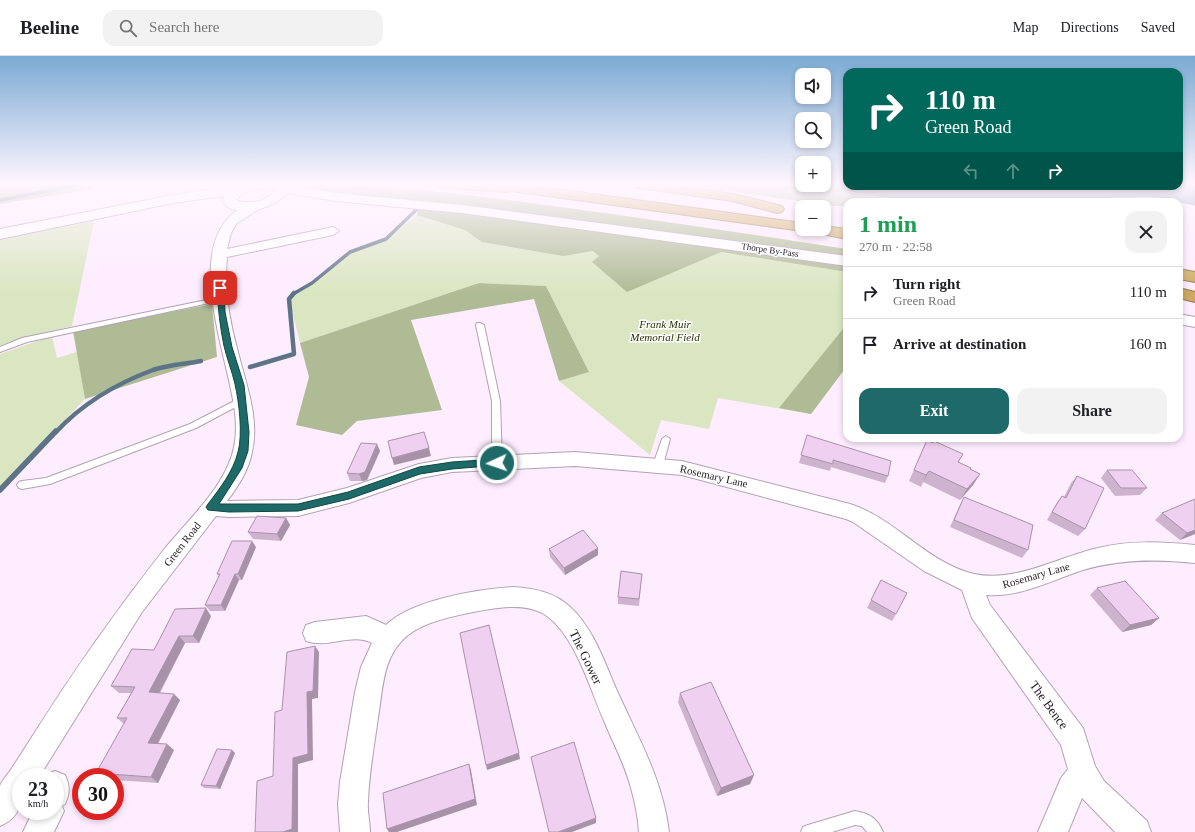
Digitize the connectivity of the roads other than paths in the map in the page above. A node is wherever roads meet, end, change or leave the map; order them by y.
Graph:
1 (67, 220) edge
2 (229, 220) edge
3 (545, 220) edge
4 (751, 220) edge
5 (795, 226) edge
6 (333, 231) dead end
7 (831, 231) edge
8 (843, 233) edge
9 (0, 234) edge
10 (219, 255) junction
11 (843, 260) edge
12 (1183, 275) edge
13 (1195, 277) edge
14 (1183, 294) edge
15 (1195, 297) edge
16 (221, 299) junction
17 (1183, 320) edge
18 (1195, 322) edge
19 (480, 325) dead end
20 (0, 350) edge
21 (242, 400) junction
22 (666, 439) dead end
23 (497, 463) junction
24 (658, 465) junction
25 (22, 485) dead end
26 (211, 507) junction
27 (1195, 554) edge
28 (974, 584) junction
29 (315, 633) dead end
30 (388, 639) junction
31 (29, 768) edge
32 (1083, 772) junction
33 (12, 793) edge
34 (0, 811) edge
35 (44, 820) edge
36 (38, 832) edge
37 (355, 832) edge
38 (654, 832) edge
39 (808, 832) edge
40 (876, 832) edge
41 (1053, 832) edge
42 (1136, 832) edge

1 - 9 main road
2 - 10 street, Green Road
3 - 11 main road, Thorpe By-Pass
4 - 5 highway
6 - 10 street
7 - 8 highway
10 - 16 street, Green Road
12 - 13 highway
14 - 15 highway
16 - 20 lane
16 - 21 street, Green Road
17 - 18 main road
19 - 23 lane
21 - 25 lane
21 - 26 street, Green Road
22 - 24 lane
23 - 24 street, Rosemary Lane
23 - 26 street, Rosemary Lane
24 - 28 street, Rosemary Lane
26 - 31 street, Green Road
27 - 28 street, Rosemary Lane
28 - 32 street, The Bence
29 - 30 street
30 - 37 street, The Gower
30 - 38 street, The Gower
32 - 41 street
32 - 42 street, The Bence
33 - 34 street
35 - 36 street
39 - 40 lane

